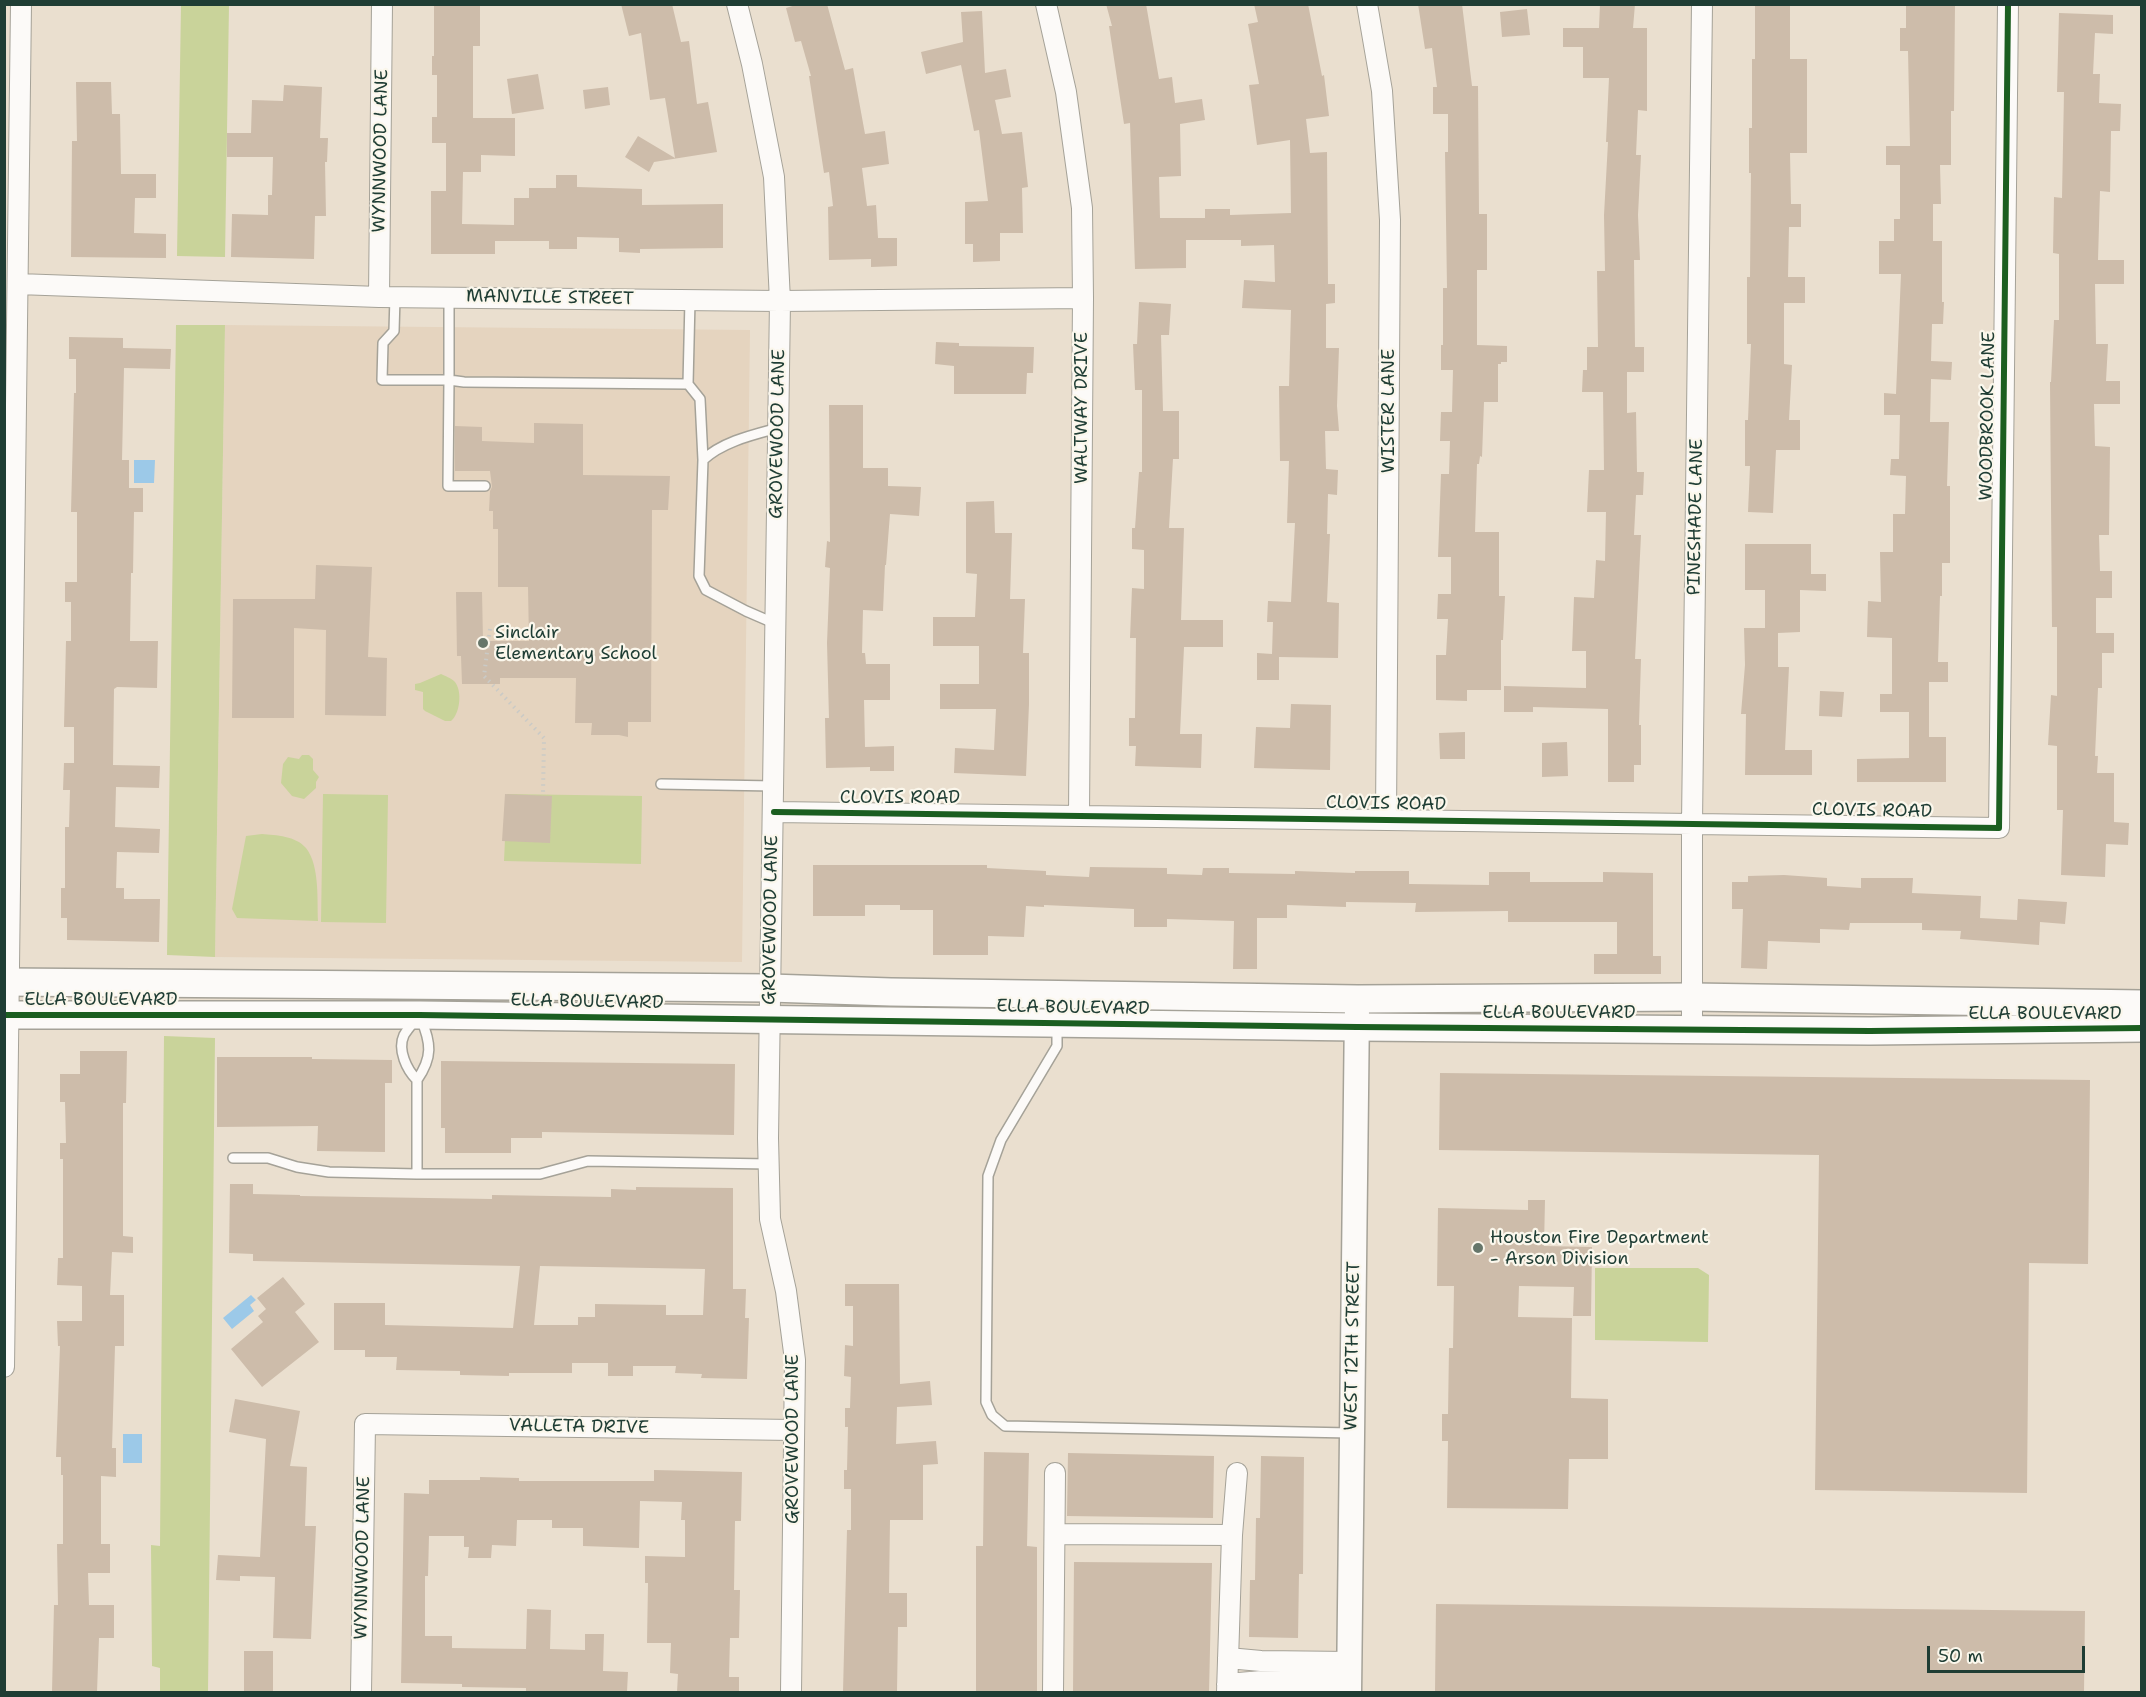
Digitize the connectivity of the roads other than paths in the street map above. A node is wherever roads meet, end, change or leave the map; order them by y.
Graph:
1 (21, 4) edge
2 (382, 4) edge
3 (737, 4) edge
4 (1046, 4) edge
5 (1367, 4) edge
6 (1702, 4) edge
7 (2008, 4) edge
8 (18, 284) junction
9 (387, 297) junction
10 (449, 297) junction
11 (1083, 298) junction
12 (690, 300) junction
13 (780, 301) junction
14 (448, 380) junction
15 (688, 384) junction
16 (778, 428) junction
17 (703, 460) junction
18 (485, 486) dead end
19 (776, 624) junction
20 (661, 784) dead end
21 (774, 786) junction
22 (774, 812) junction
23 (1079, 814) junction
24 (1386, 819) junction
25 (1692, 823) junction
26 (1999, 828) joint
27 (7, 982) edge
28 (420, 985) junction
29 (770, 988) junction
30 (1693, 997) junction
31 (1358, 999) junction
32 (2142, 1004) edge
33 (7, 1015) edge
34 (419, 1015) junction
35 (770, 1020) junction
36 (1057, 1023) junction
37 (1357, 1027) junction
38 (2142, 1028) edge
39 (1692, 1029) junction
40 (417, 1080) junction
41 (233, 1158) dead end
42 (769, 1164) junction
43 (417, 1174) junction
44 (4, 1367) edge
45 (365, 1424) joint
46 (793, 1430) junction
47 (1352, 1433) junction
48 (1055, 1473) dead end
49 (1237, 1473) dead end
50 (1055, 1534) junction
51 (1232, 1535) junction
52 (1228, 1658) junction
53 (1349, 1678) edge
54 (1227, 1688) edge
55 (361, 1692) edge
56 (790, 1692) edge
57 (1053, 1692) edge

1 - 8 street
2 - 9 street, WYNNWOOD LANE
3 - 13 street, GROVEWOOD LANE
4 - 11 street, WALTWAY DRIVE
5 - 24 street, WISTER LANE
6 - 25 street, PINESHADE LANE
7 - 26 street, WOODBROOK LANE
8 - 9 street, MANVILLE STREET
8 - 27 street
9 - 10 street, MANVILLE STREET
9 - 14 lane
10 - 12 street, MANVILLE STREET
10 - 14 lane
11 - 13 street, MANVILLE STREET
11 - 23 street, WALTWAY DRIVE
12 - 13 street, MANVILLE STREET
12 - 15 lane
13 - 16 street, GROVEWOOD LANE
14 - 15 lane
14 - 18 lane
15 - 17 lane
16 - 17 lane
16 - 19 street, GROVEWOOD LANE
17 - 19 lane
19 - 21 street, GROVEWOOD LANE
20 - 21 lane
21 - 22 street, GROVEWOOD LANE
22 - 23 street, CLOVIS ROAD
22 - 29 street, GROVEWOOD LANE
23 - 24 street, CLOVIS ROAD
24 - 25 street, CLOVIS ROAD
25 - 26 street, CLOVIS ROAD
25 - 30 street, PINESHADE LANE
27 - 28 main road, ELLA BOULEVARD
27 - 33 street
28 - 29 main road, ELLA BOULEVARD
28 - 34 main road
29 - 31 main road, ELLA BOULEVARD
29 - 35 street, GROVEWOOD LANE
30 - 31 main road, ELLA BOULEVARD
30 - 32 main road, ELLA BOULEVARD
30 - 39 street, PINESHADE LANE
31 - 37 street, WEST 12TH STREET
33 - 34 main road, ELLA BOULEVARD
33 - 44 street
34 - 35 main road, ELLA BOULEVARD
34 - 40 lane
34 - 40 lane
35 - 36 main road, ELLA BOULEVARD
35 - 42 street, GROVEWOOD LANE
36 - 37 main road, ELLA BOULEVARD
36 - 47 lane
37 - 39 main road, ELLA BOULEVARD
37 - 47 street, WEST 12TH STREET
38 - 39 main road, ELLA BOULEVARD
40 - 43 lane
41 - 43 lane
42 - 43 lane
42 - 46 street, GROVEWOOD LANE
45 - 46 street, VALLETA DRIVE
45 - 55 street, WYNNWOOD LANE
46 - 56 street, GROVEWOOD LANE
47 - 53 street, WEST 12TH STREET
48 - 50 street
49 - 51 street
50 - 51 street
50 - 57 street
51 - 52 street
52 - 53 street
52 - 54 street
53 - 54 street

